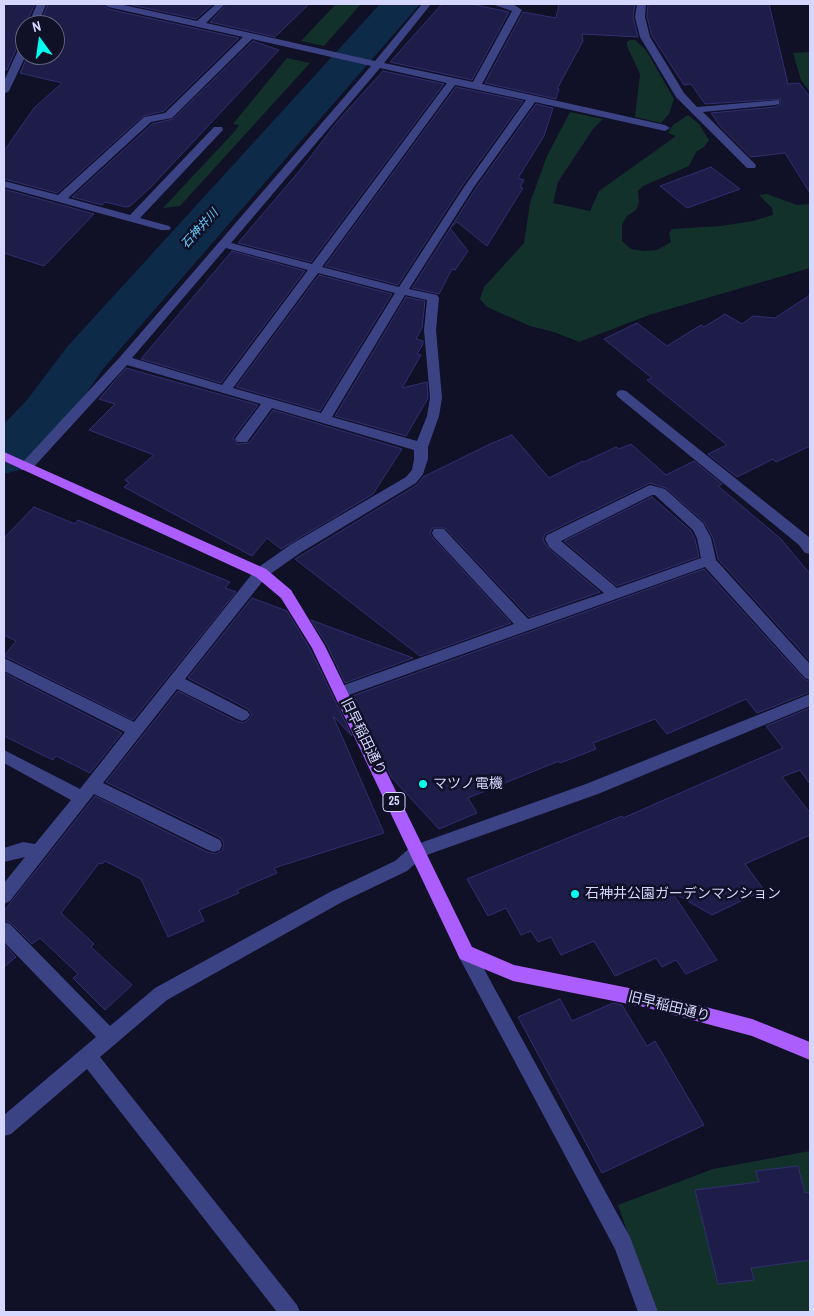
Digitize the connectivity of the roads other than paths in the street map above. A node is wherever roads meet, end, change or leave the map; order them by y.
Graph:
1 (108, 4) edge
2 (221, 4) edge
3 (427, 4) edge
4 (497, 4) edge
5 (641, 4) edge
6 (133, 6) edge
7 (199, 24) junction
8 (250, 36) junction
9 (372, 63) junction
10 (16, 65) edge
11 (453, 82) junction
12 (475, 87) junction
13 (4, 89) edge
14 (532, 98) junction
15 (776, 102) dead end
16 (694, 110) junction
17 (664, 128) dead end
18 (218, 129) dead end
19 (751, 166) dead end
20 (4, 184) edge
21 (62, 198) junction
22 (133, 219) junction
23 (165, 228) dead end
24 (222, 244) junction
25 (314, 268) junction
26 (402, 291) junction
27 (124, 360) junction
28 (225, 390) junction
29 (622, 394) dead end
30 (269, 403) junction
31 (325, 418) junction
32 (242, 439) dead end
33 (421, 447) junction
34 (4, 456) edge
35 (23, 465) junction
36 (439, 533) dead end
37 (810, 549) edge
38 (709, 562) junction
39 (260, 573) junction
40 (615, 594) junction
41 (525, 626) junction
42 (4, 664) edge
43 (810, 674) edge
44 (175, 681) junction
45 (340, 692) junction
46 (810, 700) edge
47 (242, 715) dead end
48 (136, 730) junction
49 (4, 756) edge
50 (88, 792) junction
51 (214, 845) dead end
52 (418, 851) junction
53 (39, 852) junction
54 (4, 855) edge
55 (4, 896) edge
56 (4, 930) edge
57 (466, 953) junction
58 (109, 1038) junction
59 (810, 1050) edge
60 (88, 1056) junction
61 (4, 1127) edge
62 (290, 1312) edge
63 (648, 1312) edge

1 - 6 street
2 - 7 street
3 - 9 street
4 - 12 street
5 - 16 street
6 - 7 street
7 - 8 street
8 - 9 street
8 - 21 street
9 - 11 street
9 - 24 street
10 - 13 street
11 - 12 street
11 - 25 street
12 - 14 street
14 - 17 street
14 - 26 street
15 - 16 street
16 - 19 street
18 - 22 street
20 - 21 street
21 - 22 street
22 - 23 street
24 - 25 street
24 - 27 street
25 - 26 street
25 - 28 street
26 - 31 street
26 - 33 street
27 - 28 street
27 - 35 street
28 - 30 street
29 - 37 street
30 - 31 street
30 - 32 street
31 - 33 street
33 - 39 street
34 - 35 main road, 旧早稲田通り / 25
35 - 39 main road, 旧早稲田通り / 25
36 - 41 street
38 - 40 street
38 - 40 street
38 - 43 street
39 - 44 street
39 - 45 main road, 旧早稲田通り / 25
40 - 41 street
41 - 45 street
42 - 48 street
44 - 47 street
44 - 48 street
45 - 52 main road, 旧早稲田通り / 25
46 - 52 street
48 - 50 street
49 - 50 street
50 - 51 street
50 - 53 street
52 - 57 main road, 旧早稲田通り / 25
52 - 58 street
53 - 54 street
53 - 55 street
56 - 58 street
57 - 59 main road, 旧早稲田通り
57 - 63 street
58 - 60 street
60 - 61 street
60 - 62 street

